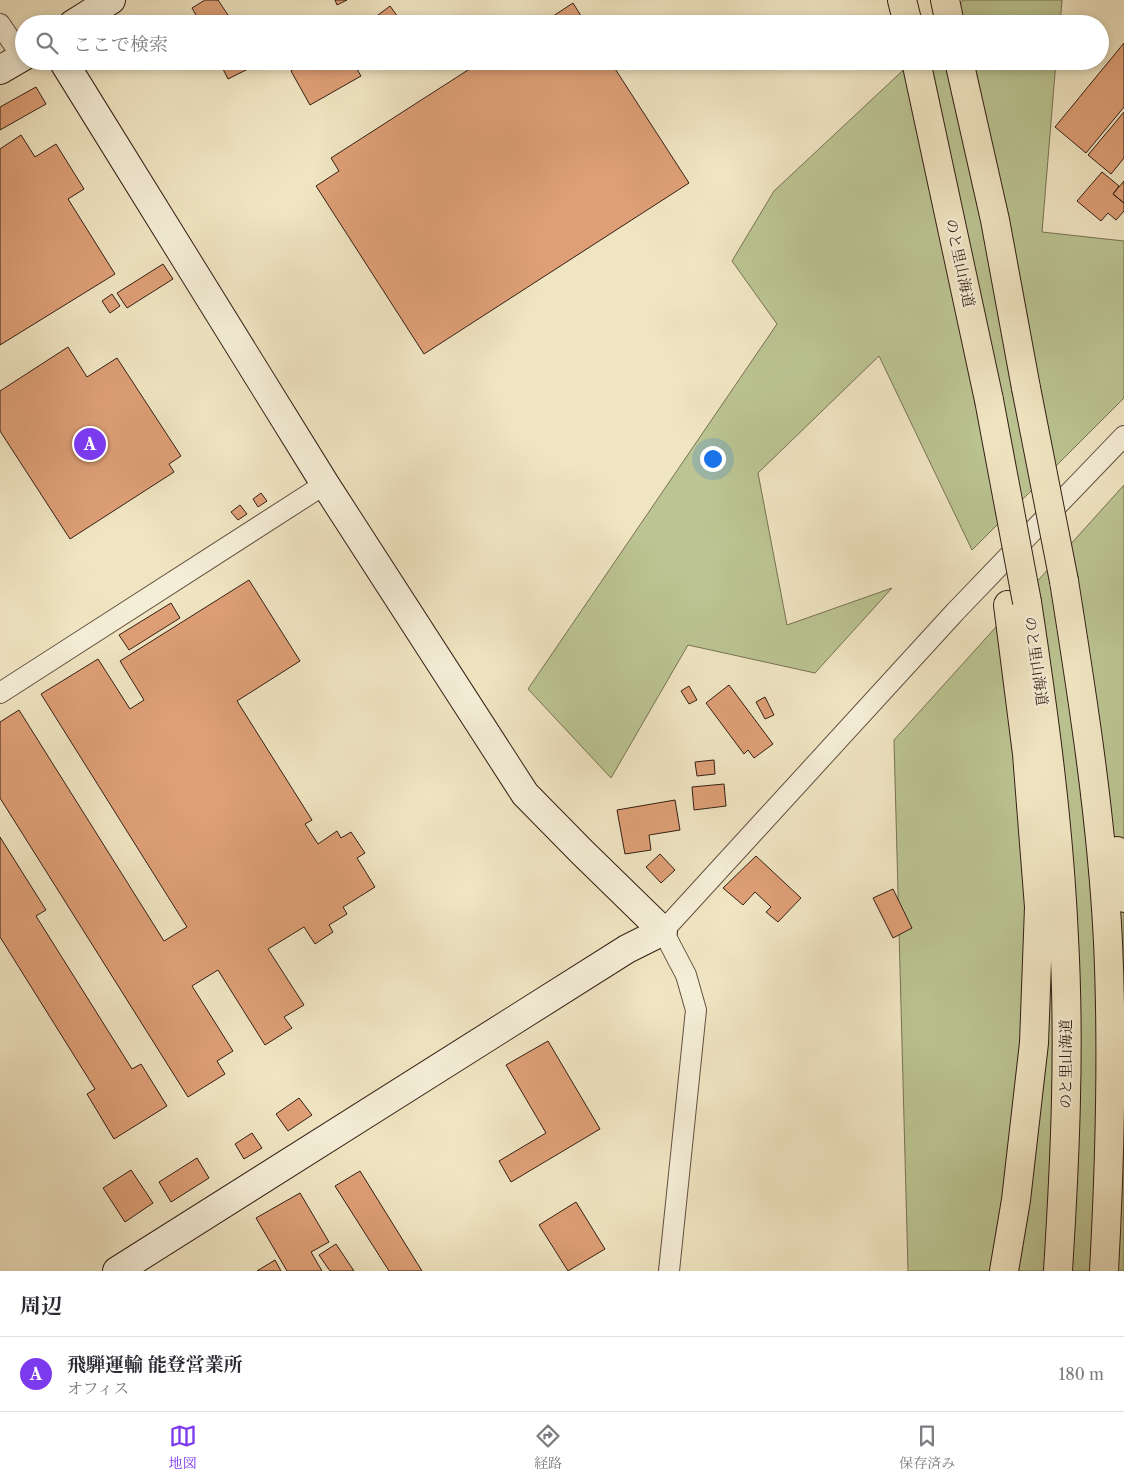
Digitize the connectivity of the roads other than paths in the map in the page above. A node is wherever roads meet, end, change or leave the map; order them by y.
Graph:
1 (111, 0) edge
2 (902, 0) edge
3 (945, 0) edge
4 (87, 15) edge
5 (906, 15) edge
6 (948, 15) edge
7 (0, 24) edge
8 (15, 61) edge
9 (69, 70) edge
10 (918, 70) edge
11 (961, 70) edge
12 (1124, 436) edge
13 (325, 484) junction
14 (1018, 604) junction
15 (1073, 639) junction
16 (0, 693) edge
17 (1124, 898) edge
18 (663, 931) junction
19 (117, 1271) edge
20 (669, 1271) edge
21 (1004, 1271) edge
22 (1058, 1271) edge
23 (1104, 1271) edge

1 - 4 street
2 - 5 highway
3 - 6 highway
7 - 8 street
9 - 13 street
10 - 14 highway, のと里山海道, bridge
11 - 15 highway, bridge
12 - 18 street
13 - 16 street
13 - 18 street
14 - 21 highway
14 - 22 highway, のと里山海道
15 - 17 highway
15 - 23 highway
18 - 19 street
18 - 20 street

